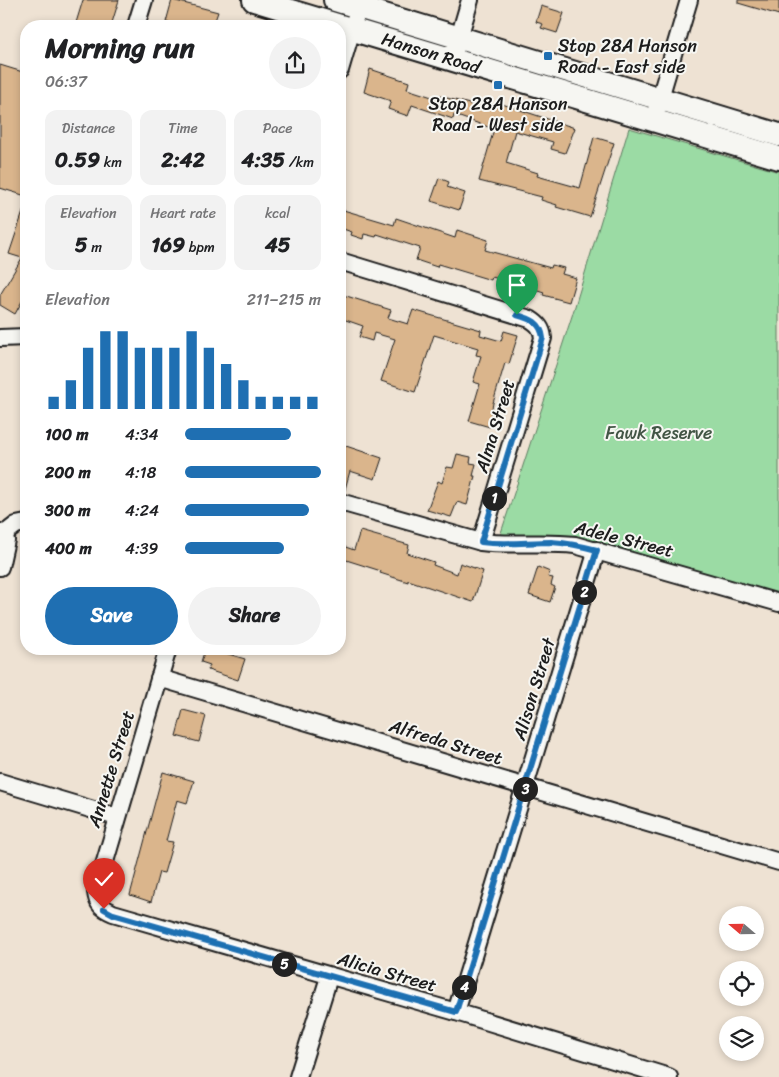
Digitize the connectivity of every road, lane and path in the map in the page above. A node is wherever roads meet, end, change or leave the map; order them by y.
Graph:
1 (144, 0) edge
2 (254, 0) edge
3 (335, 0) edge
4 (470, 0) edge
5 (689, 0) edge
6 (358, 7) junction
7 (138, 20) edge
8 (322, 20) edge
9 (346, 27) edge
10 (352, 29) junction
11 (459, 38) junction
12 (346, 50) edge
13 (452, 59) junction
14 (660, 98) junction
15 (652, 120) junction
16 (779, 135) edge
17 (779, 158) edge
18 (346, 263) edge
19 (20, 337) edge
20 (0, 338) edge
21 (346, 504) edge
22 (20, 524) edge
23 (2, 533) edge
24 (481, 542) junction
25 (597, 550) junction
26 (0, 567) edge
27 (779, 602) edge
28 (166, 655) edge
29 (159, 678) junction
30 (0, 782) edge
31 (525, 787) junction
32 (117, 817) junction
33 (779, 862) edge
34 (97, 902) joint
35 (329, 977) junction
36 (456, 1012) junction
37 (298, 1077) edge
38 (669, 1077) edge

1 - 7 street
2 - 8 main road, Hanson Road
3 - 6 main road, Hanson Road
4 - 11 street
5 - 14 street
6 - 10 street
6 - 11 main road, Hanson Road
9 - 10 main road, Hanson Road
10 - 12 street
10 - 13 main road, Hanson Road
11 - 13 street
11 - 14 main road, Hanson Road
13 - 15 main road, Hanson Road
14 - 15 street
14 - 16 main road, Hanson Road
15 - 17 main road, Hanson Road
18 - 24 street, Alma Street
19 - 20 street
21 - 24 street, Adele Street
22 - 23 street
23 - 26 street
24 - 25 street, Adele Street
25 - 27 street, Adele Street
25 - 31 street, Alison Street
28 - 29 street, Annette Street
29 - 31 street, Alfreda Street
29 - 32 street, Annette Street
30 - 32 street
31 - 33 street, Alfreda Street
31 - 36 street, Alison Street
32 - 34 street, Annette Street
34 - 35 street, Alicia Street
35 - 36 street, Alicia Street
35 - 37 street
36 - 38 street, Alicia Street

